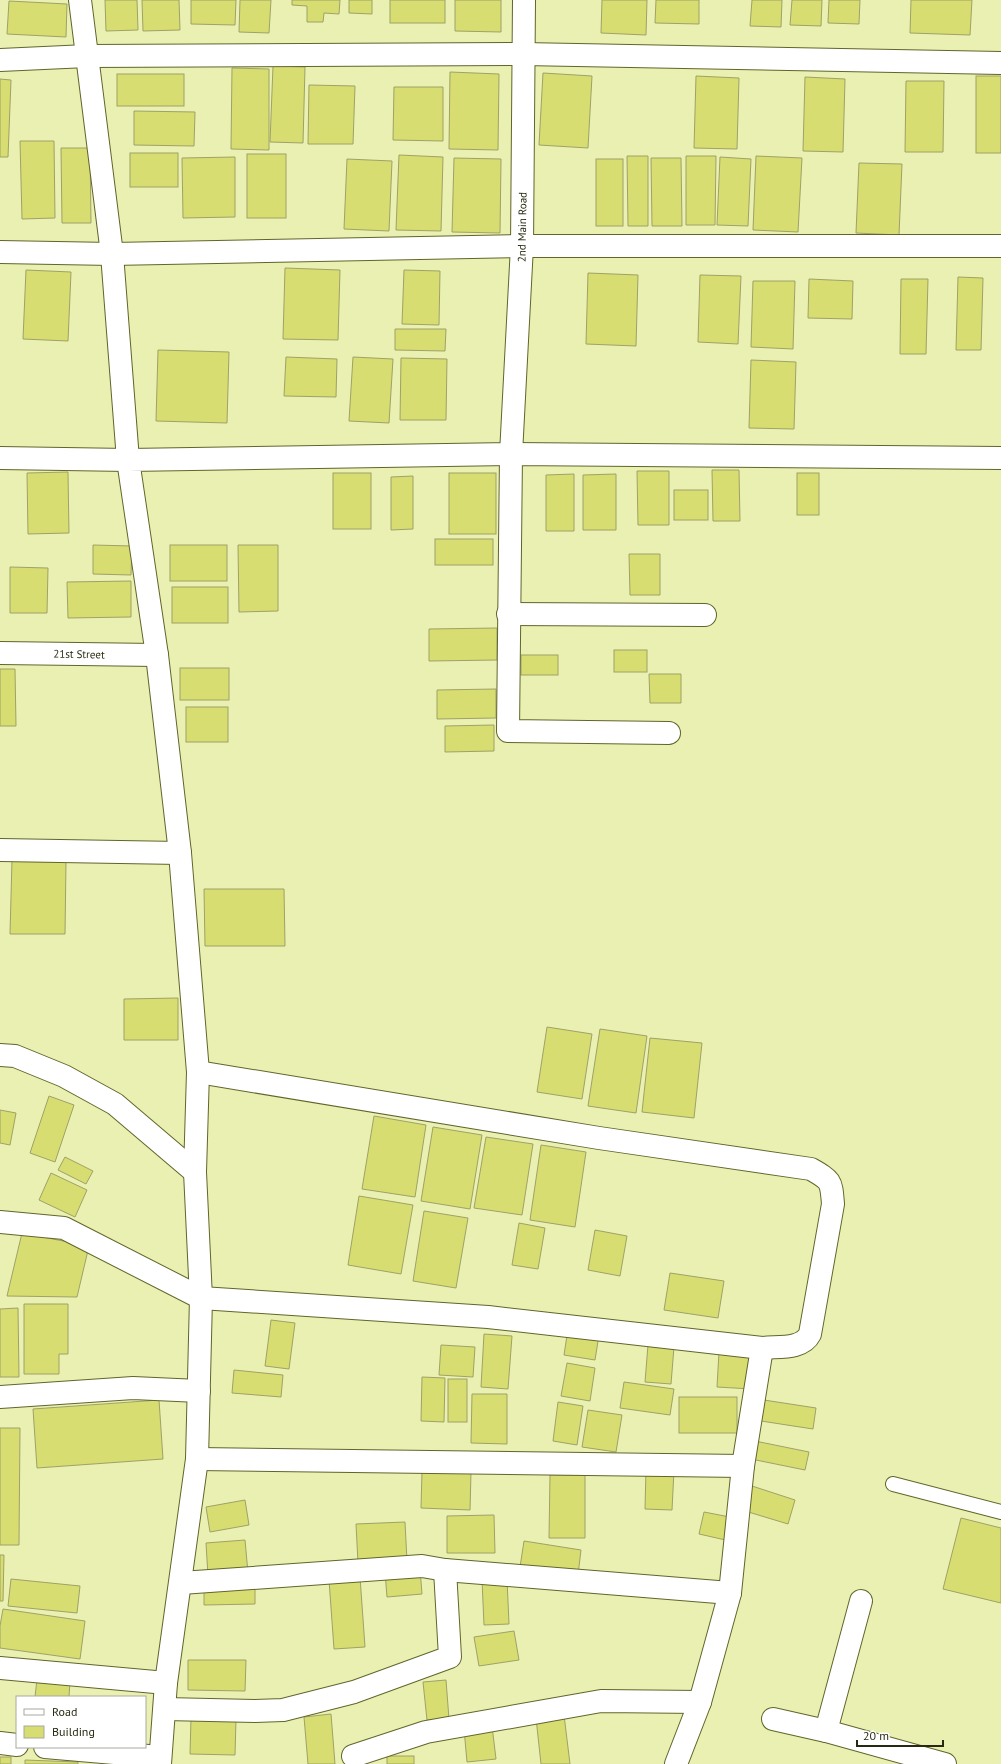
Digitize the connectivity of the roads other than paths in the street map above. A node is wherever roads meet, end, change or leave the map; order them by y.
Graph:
1 (80, 0) edge
2 (524, 0) edge
3 (523, 54) junction
4 (87, 56) junction
5 (0, 60) edge
6 (1001, 63) edge
7 (522, 246) junction
8 (1001, 246) edge
9 (0, 252) edge
10 (112, 254) junction
11 (511, 454) junction
12 (0, 458) edge
13 (1001, 458) edge
14 (128, 460) junction
15 (508, 614) junction
16 (705, 615) dead end
17 (0, 653) edge
18 (157, 655) junction
19 (669, 733) dead end
20 (0, 850) edge
21 (180, 853) junction
22 (0, 1055) edge
23 (198, 1072) junction
24 (195, 1172) junction
25 (0, 1222) edge
26 (201, 1298) junction
27 (762, 1348) junction
28 (199, 1391) junction
29 (0, 1397) edge
30 (197, 1459) junction
31 (743, 1466) junction
32 (894, 1484) dead end
33 (1001, 1512) edge
34 (445, 1570) junction
35 (181, 1583) junction
36 (730, 1593) junction
37 (861, 1601) dead end
38 (0, 1668) edge
39 (166, 1683) junction
40 (700, 1702) junction
41 (165, 1709) junction
42 (773, 1720) dead end
43 (826, 1731) junction
44 (0, 1743) edge
45 (16, 1745) edge
46 (54, 1748) edge
47 (353, 1756) dead end
48 (160, 1760) edge
49 (676, 1764) edge
50 (945, 1764) edge

1 - 4 street
2 - 3 street, 2nd Main Road
3 - 4 street
3 - 6 street
3 - 7 street, 2nd Main Road
4 - 5 street
4 - 10 street
7 - 8 street
7 - 10 street
7 - 11 street, 2nd Main Road
9 - 10 street
10 - 14 street
11 - 13 street
11 - 14 street
11 - 15 street, 2nd Main Road
12 - 14 street
14 - 18 street
15 - 16 street
15 - 19 street, 2nd Main Road
17 - 18 street, 21st Street
18 - 21 street
20 - 21 street
21 - 23 street
22 - 24 street
23 - 24 street
23 - 27 street
24 - 26 street
25 - 26 street
26 - 27 street
26 - 28 street
27 - 31 street
28 - 29 street
28 - 30 street
30 - 31 street
30 - 35 street
31 - 36 street
32 - 33 lane
34 - 35 street
34 - 36 street
34 - 41 street
35 - 39 street
36 - 40 street
37 - 43 street
38 - 39 street
39 - 41 street
40 - 47 street
40 - 49 street
41 - 48 street
42 - 43 street
43 - 50 street
44 - 45 street
46 - 48 street

